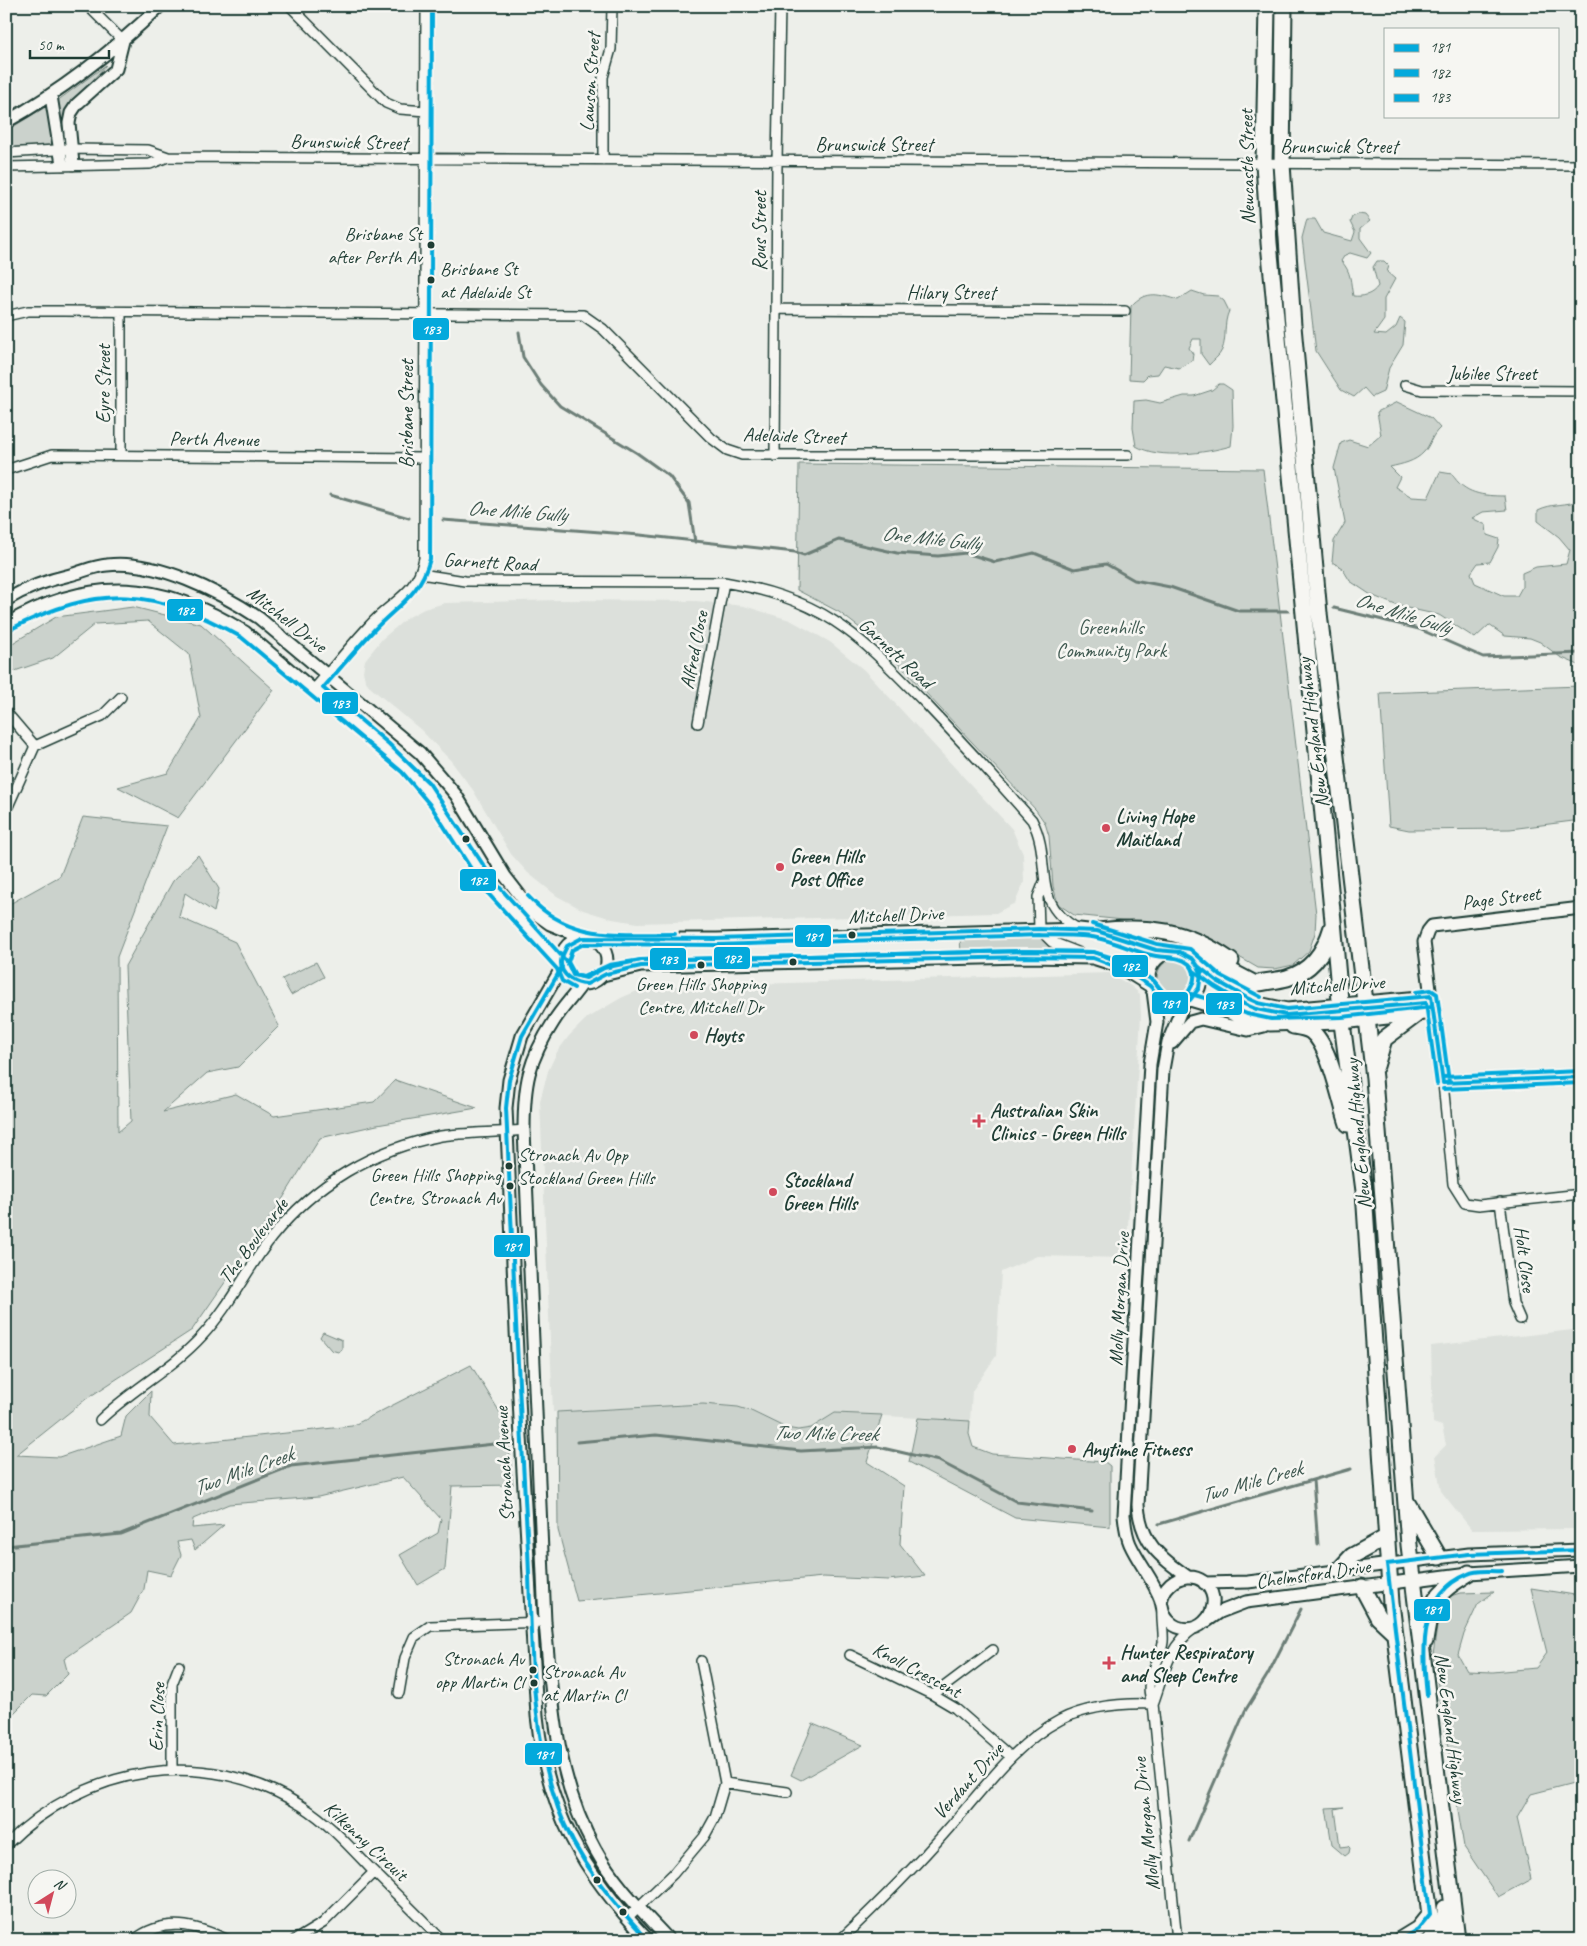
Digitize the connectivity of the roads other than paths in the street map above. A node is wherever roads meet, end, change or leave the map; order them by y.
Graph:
1 (88, 6) edge
2 (160, 6) edge
3 (290, 6) edge
4 (426, 6) edge
5 (612, 6) edge
6 (780, 6) edge
7 (1267, 6) edge
8 (1284, 6) edge
9 (122, 41) junction
10 (51, 96) junction
11 (426, 111) junction
12 (6, 122) edge
13 (65, 149) junction
14 (6, 153) edge
15 (168, 158) junction
16 (425, 160) junction
17 (603, 160) junction
18 (777, 161) junction
19 (1264, 163) junction
20 (67, 164) junction
21 (1282, 164) junction
22 (1581, 164) edge
23 (6, 167) edge
24 (776, 309) junction
25 (1125, 311) dead end
26 (121, 312) junction
27 (424, 314) junction
28 (6, 316) edge
29 (1276, 326) joint
30 (1293, 326) joint
31 (1405, 385) dead end
32 (1581, 391) edge
33 (1128, 454) dead end
34 (121, 455) junction
35 (776, 456) junction
36 (424, 458) junction
37 (6, 470) edge
38 (421, 574) junction
39 (724, 582) junction
40 (6, 600) edge
41 (6, 624) edge
42 (327, 674) junction
43 (314, 690) junction
44 (120, 697) dead end
45 (6, 712) edge
46 (698, 723) dead end
47 (35, 746) junction
48 (6, 811) edge
49 (1044, 882) junction
50 (1581, 908) edge
51 (1333, 921) junction
52 (1039, 929) junction
53 (1079, 929) junction
54 (1097, 931) junction
55 (588, 939) junction
56 (1169, 953) junction
57 (1187, 955) junction
58 (1093, 958) junction
59 (1198, 966) junction
60 (562, 967) junction
61 (603, 975) junction
62 (1267, 980) junction
63 (582, 984) junction
64 (1152, 988) junction
65 (1431, 996) junction
66 (1187, 1001) junction
67 (1365, 1003) junction
68 (1340, 1005) junction
69 (1433, 1014) junction
70 (1416, 1015) junction
71 (1368, 1020) junction
72 (1342, 1023) junction
73 (1270, 1025) junction
74 (1293, 1026) junction
75 (1165, 1056) junction
76 (1581, 1077) edge
77 (1374, 1078) junction
78 (1443, 1083) junction
79 (524, 1130) junction
80 (506, 1132) junction
81 (1358, 1154) junction
82 (1581, 1194) edge
83 (1500, 1202) junction
84 (1520, 1319) dead end
85 (100, 1420) dead end
86 (1405, 1500) junction
87 (1385, 1538) junction
88 (1581, 1550) edge
89 (1438, 1557) junction
90 (1411, 1561) junction
91 (1387, 1564) junction
92 (1581, 1566) edge
93 (1339, 1570) junction
94 (1468, 1573) junction
95 (1188, 1576) junction
96 (1414, 1580) junction
97 (1204, 1582) junction
98 (1389, 1583) junction
99 (1362, 1586) junction
100 (1161, 1606) junction
101 (545, 1622) junction
102 (532, 1623) junction
103 (1200, 1625) junction
104 (1394, 1632) junction
105 (993, 1650) dead end
106 (850, 1655) dead end
107 (1422, 1657) junction
108 (701, 1661) dead end
109 (179, 1666) dead end
110 (399, 1693) dead end
111 (933, 1695) junction
112 (1153, 1704) junction
113 (1012, 1757) junction
114 (172, 1770) junction
115 (725, 1783) junction
116 (787, 1792) dead end
117 (1445, 1836) junction
118 (6, 1845) edge
119 (374, 1872) junction
120 (638, 1907) junction
121 (1430, 1914) junction
122 (627, 1918) junction
123 (134, 1940) edge
124 (228, 1940) edge
125 (295, 1940) edge
126 (442, 1940) edge
127 (648, 1940) edge
128 (669, 1940) edge
129 (840, 1940) edge
130 (1177, 1940) edge
131 (1400, 1940) edge
132 (1433, 1940) edge
133 (1442, 1940) edge
134 (1457, 1940) edge

1 - 9 street
2 - 9 main road
3 - 11 street
4 - 11 street, Brisbane Street
5 - 17 street, Lawson Street
6 - 18 street, Rous Street
7 - 19 highway, Newcastle Street
8 - 21 highway, Newcastle Street
9 - 10 main road
9 - 13 main road
10 - 12 main road
10 - 13 main road
11 - 16 street, Brisbane Street
13 - 14 street, Brunswick Street
13 - 15 street, Brunswick Street
13 - 20 main road
15 - 16 street, Brunswick Street
15 - 20 street, Brunswick Street
16 - 17 street, Brunswick Street
16 - 27 street, Brisbane Street
17 - 18 street, Brunswick Street
18 - 19 street, Brunswick Street
18 - 24 street, Rous Street
19 - 21 street, Brunswick Street
19 - 29 highway, Newcastle Street
20 - 23 street, Brunswick Street
21 - 22 street, Brunswick Street
21 - 30 highway, Newcastle Street
24 - 25 street, Hilary Street
24 - 35 street, Rous Street
26 - 27 street
26 - 28 street
26 - 34 street, Eyre Street
27 - 35 street, Adelaide Street
27 - 36 street, Brisbane Street
29 - 51 highway, New England Highway
30 - 67 highway, New England Highway
31 - 32 street, Jubilee Street
33 - 35 street, Adelaide Street
34 - 36 street, Perth Avenue
34 - 37 street, Perth Avenue
36 - 38 street, Brisbane Street
38 - 39 street, Garnett Road
38 - 42 street
39 - 46 street, Alfred Close
39 - 49 street, Garnett Road
40 - 42 main road, Mitchell Drive
41 - 43 main road, Mitchell Drive
42 - 43 street
42 - 55 main road, Mitchell Drive
43 - 60 main road, Mitchell Drive
44 - 47 street
45 - 47 street
47 - 48 street
49 - 52 street, Garnett Road
49 - 53 street, Garnett Road
50 - 65 main road, Page Street
51 - 62 highway
51 - 68 highway, New England Highway
52 - 53 main road, Mitchell Drive
52 - 55 main road, Mitchell Drive
52 - 58 street
53 - 54 main road, Mitchell Drive
54 - 56 main road, Mitchell Drive
54 - 62 highway
55 - 60 main road
55 - 61 main road
56 - 57 main road
56 - 64 main road
57 - 59 main road
57 - 62 highway
58 - 61 main road
58 - 64 main road
59 - 66 main road
59 - 68 main road, Mitchell Drive
60 - 63 main road
60 - 80 main road, Stronach Avenue
61 - 63 main road
63 - 79 main road, Stronach Avenue
64 - 66 main road
64 - 100 main road, Molly Morgan Drive
65 - 67 main road, Mitchell Drive
65 - 69 main road
66 - 73 main road, Mitchell Drive
66 - 75 main road, Molly Morgan Drive
67 - 68 main road, Mitchell Drive
67 - 71 highway, New England Highway
68 - 72 highway, New England Highway
69 - 70 main road, Mitchell Drive
69 - 78 street
70 - 71 main road, Mitchell Drive
70 - 77 highway
71 - 72 main road, Mitchell Drive
71 - 77 highway, New England Highway
72 - 74 main road, Mitchell Drive
72 - 81 highway, New England Highway
73 - 74 main road, Mitchell Drive
73 - 75 main road
74 - 81 highway
75 - 95 main road, Molly Morgan Drive
76 - 78 street
77 - 86 highway, New England Highway
78 - 83 street
79 - 80 street, The Boulevarde
79 - 101 main road, Stronach Avenue
80 - 85 street, The Boulevarde
80 - 102 main road, Stronach Avenue
81 - 87 highway, New England Highway
82 - 83 street
83 - 84 street, Holt Close
86 - 89 highway
86 - 90 highway, New England Highway
87 - 91 highway, New England Highway
87 - 93 highway
88 - 89 main road, Chelmsford Drive
89 - 90 main road, Chelmsford Drive
90 - 91 main road, Chelmsford Drive
90 - 96 highway, New England Highway
91 - 93 main road, Chelmsford Drive
91 - 98 highway, New England Highway
92 - 94 main road, Chelmsford Drive
93 - 97 main road, Chelmsford Drive
94 - 96 main road, Chelmsford Drive
94 - 107 highway
95 - 97 main road, Molly Morgan Drive
95 - 100 main road, Molly Morgan Drive
96 - 98 main road, Chelmsford Drive
96 - 107 highway, New England Highway
97 - 103 main road, Molly Morgan Drive
98 - 99 main road, Chelmsford Drive
98 - 104 highway, New England Highway
99 - 103 main road, Chelmsford Drive
99 - 104 highway
100 - 103 main road, Molly Morgan Drive
100 - 112 street, Molly Morgan Drive
101 - 102 street
101 - 120 main road, Stronach Avenue
102 - 110 street
102 - 122 main road, Stronach Avenue
103 - 112 street, Molly Morgan Drive
104 - 121 highway, New England Highway
105 - 111 street
106 - 111 street, Knoll Crescent
107 - 117 highway, New England Highway
108 - 115 street
109 - 114 street, Erin Close
111 - 113 street, Knoll Crescent
112 - 113 street, Verdant Drive
112 - 130 street, Molly Morgan Drive
113 - 129 street, Verdant Drive
114 - 118 street, Kilkenny Circuit
114 - 119 street, Kilkenny Circuit
115 - 116 street
115 - 120 street
117 - 133 highway
117 - 134 highway, New England Highway
119 - 125 street
119 - 126 street, Kilkenny Circuit
120 - 122 street
120 - 128 main road, Stronach Avenue
121 - 131 highway
121 - 132 highway, New England Highway
122 - 127 main road, Stronach Avenue
123 - 124 street

